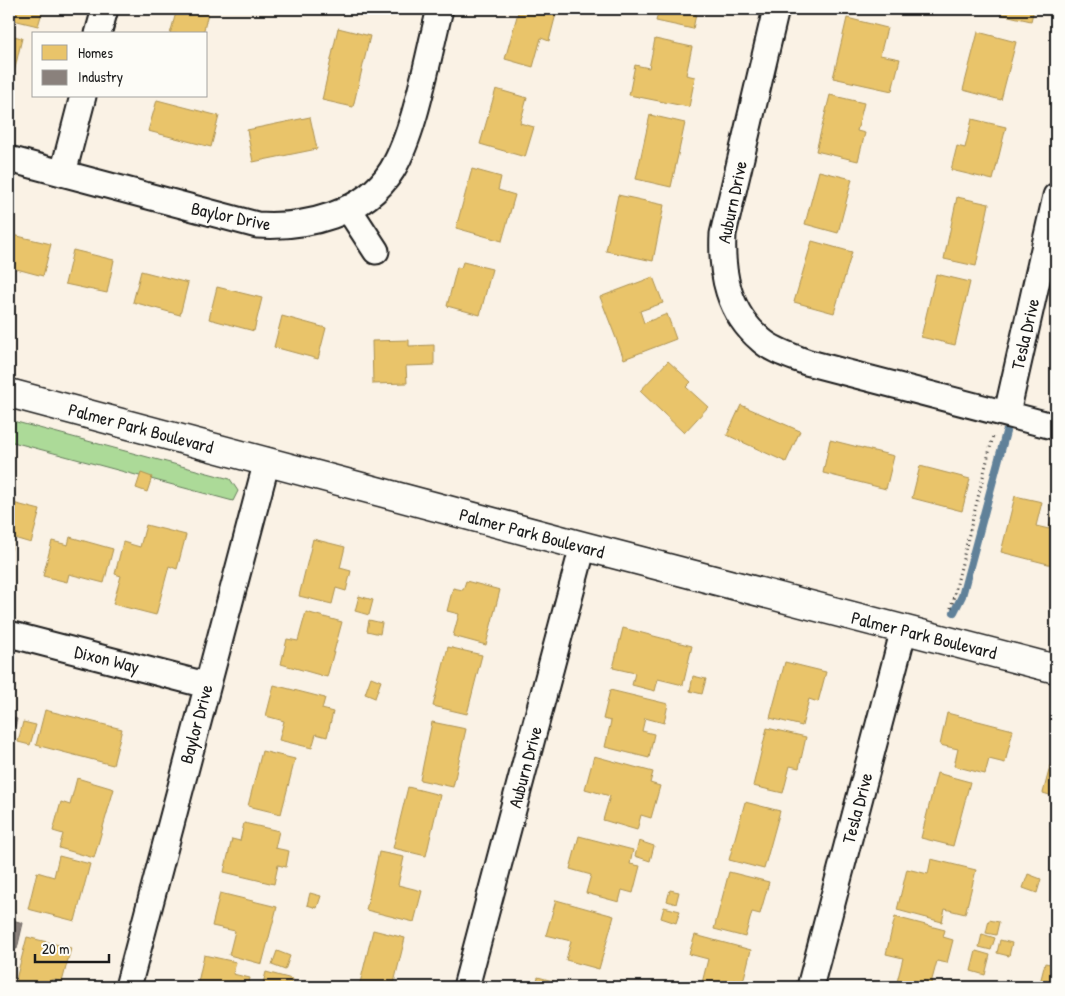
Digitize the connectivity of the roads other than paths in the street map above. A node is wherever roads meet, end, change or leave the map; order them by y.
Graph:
1 (105, 9) edge
2 (440, 9) edge
3 (776, 9) edge
4 (99, 32) edge
5 (82, 98) edge
6 (9, 159) edge
7 (63, 173) junction
8 (1056, 196) edge
9 (348, 208) junction
10 (376, 252) dead end
11 (9, 393) edge
12 (1003, 412) junction
13 (1056, 427) edge
14 (267, 461) junction
15 (583, 546) junction
16 (904, 629) junction
17 (9, 634) edge
18 (1056, 669) edge
19 (206, 685) junction
20 (128, 987) edge
21 (466, 987) edge
22 (810, 987) edge

1 - 4 street
2 - 9 street, Baylor Drive
3 - 12 street, Auburn Drive
5 - 7 street
6 - 7 street, Baylor Drive
7 - 9 street, Baylor Drive
8 - 12 street, Tesla Drive
9 - 10 street
11 - 14 main road, Palmer Park Boulevard
12 - 13 street, Auburn Drive
14 - 15 main road, Palmer Park Boulevard
14 - 19 street, Baylor Drive
15 - 16 main road, Palmer Park Boulevard
15 - 21 street, Auburn Drive
16 - 18 main road, Palmer Park Boulevard
16 - 22 street, Tesla Drive
17 - 19 street, Dixon Way
19 - 20 street, Baylor Drive

